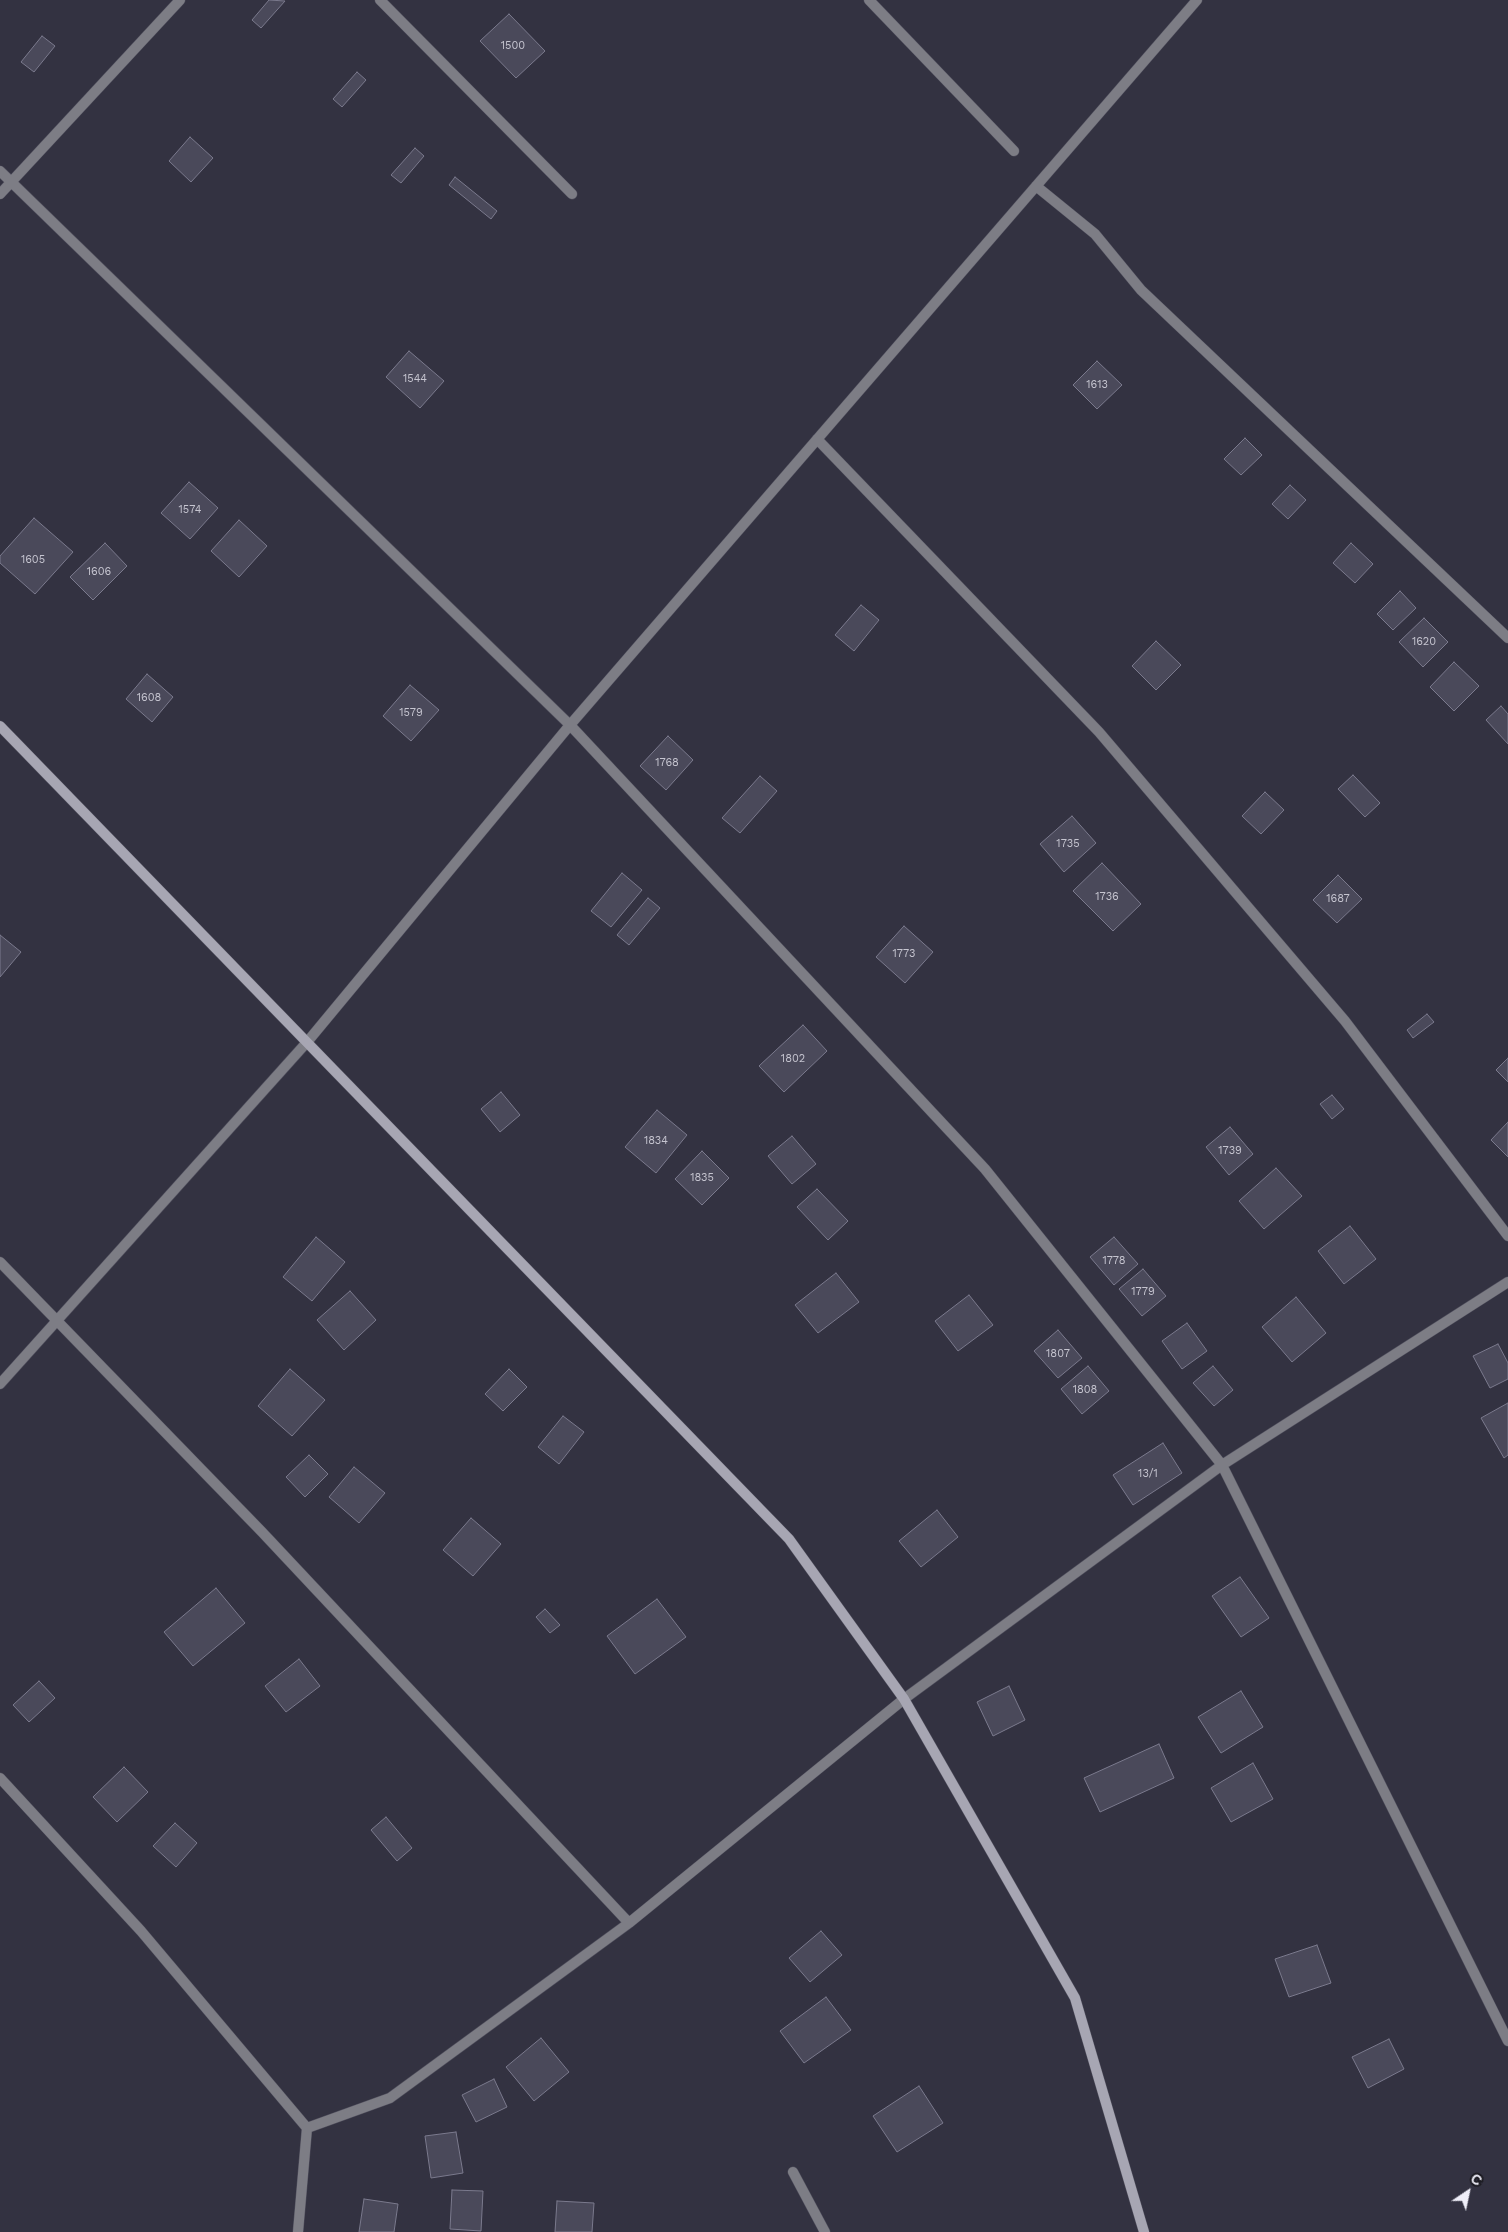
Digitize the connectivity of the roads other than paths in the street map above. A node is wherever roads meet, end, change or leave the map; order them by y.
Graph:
1 (180, 0) edge
2 (380, 0) edge
3 (869, 0) edge
4 (1197, 0) edge
5 (1014, 151) dead end
6 (0, 171) edge
7 (10, 182) junction
8 (1036, 186) junction
9 (0, 194) edge
10 (572, 194) dead end
11 (817, 439) junction
12 (1508, 638) edge
13 (570, 725) junction
14 (0, 726) edge
15 (308, 1041) junction
16 (1508, 1236) edge
17 (0, 1262) edge
18 (1508, 1282) edge
19 (56, 1320) junction
20 (0, 1384) edge
21 (1222, 1465) junction
22 (904, 1699) junction
23 (0, 1778) edge
24 (629, 1923) junction
25 (1508, 2041) edge
26 (307, 2128) junction
27 (793, 2172) dead end
28 (298, 2232) edge
29 (825, 2232) edge
30 (1144, 2232) edge

1 - 7 street
2 - 10 street
3 - 5 street
4 - 8 street
6 - 7 street
7 - 9 street
7 - 13 street
8 - 11 street
8 - 12 street
11 - 13 street
11 - 16 street
13 - 15 street
13 - 21 street
14 - 15 street
15 - 19 street
15 - 22 street
17 - 19 street
18 - 21 street
19 - 20 street
19 - 24 street
21 - 22 street
21 - 25 street
22 - 24 street
22 - 30 street
23 - 26 street
24 - 26 street
26 - 28 street
27 - 29 street

